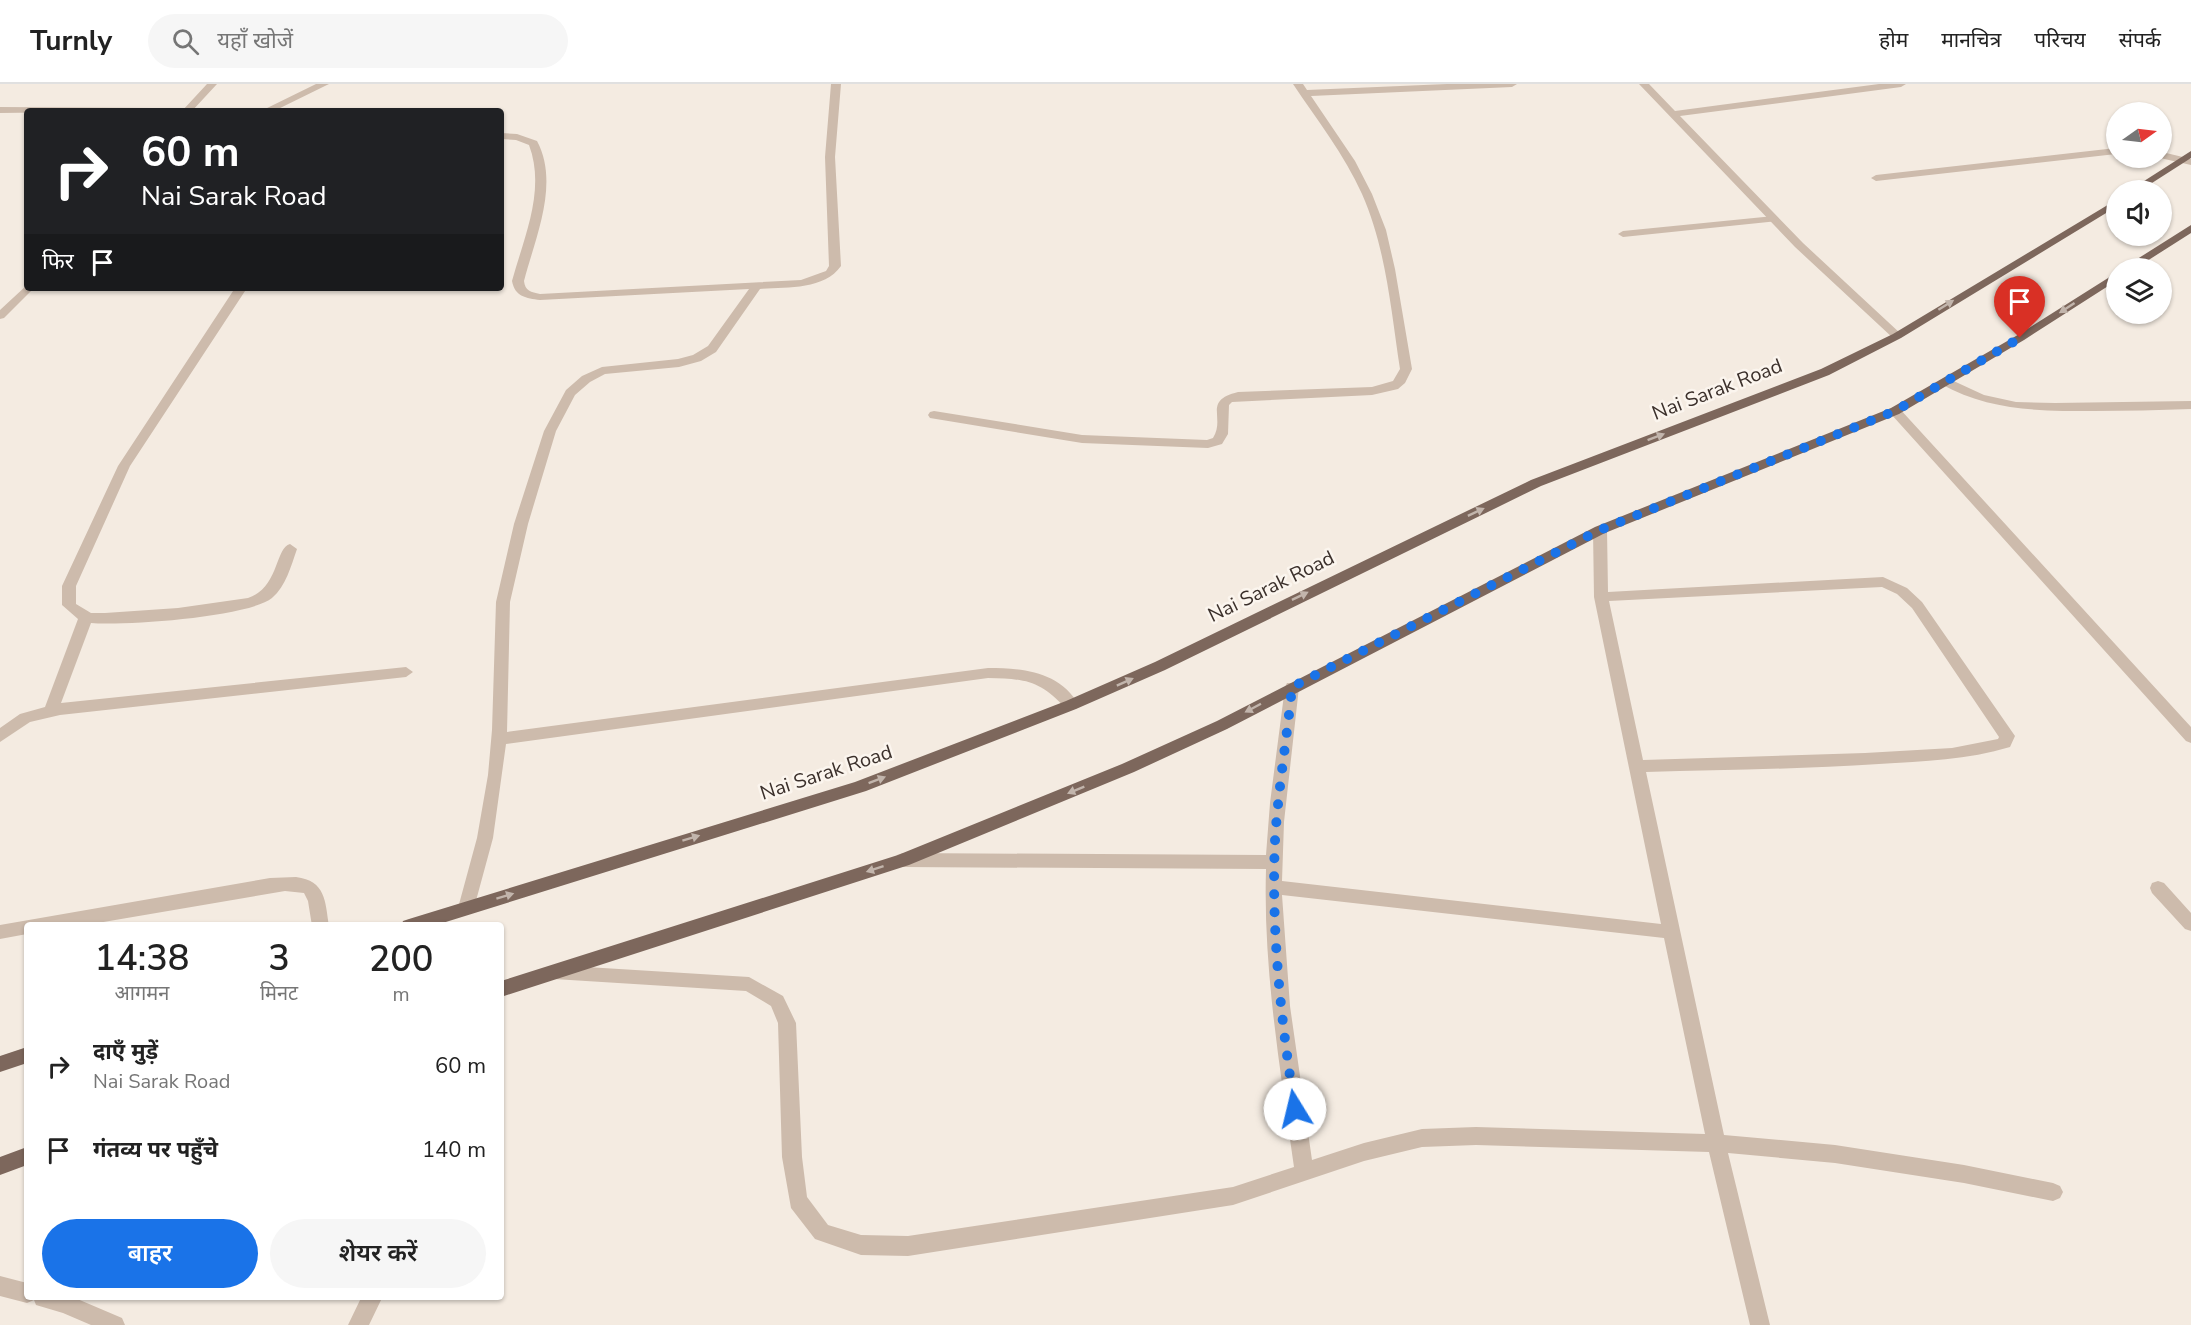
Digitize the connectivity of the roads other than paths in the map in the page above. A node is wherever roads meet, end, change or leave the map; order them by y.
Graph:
1 (213, 84) edge
2 (324, 84) edge
3 (836, 84) edge
4 (1512, 84) edge
5 (1644, 84) edge
6 (1901, 84) edge
7 (1301, 88) edge
8 (190, 108) edge
9 (272, 108) edge
10 (0, 110) edge
11 (24, 110) edge
12 (1672, 114) junction
13 (504, 136) edge
14 (2106, 152) edge
15 (2172, 156) edge
16 (2189, 159) edge
17 (1876, 178) dead end
18 (2152, 180) edge
19 (2106, 208) edge
20 (1774, 219) junction
21 (2190, 230) edge
22 (1623, 234) dead end
23 (2144, 258) edge
24 (2106, 282) edge
25 (756, 287) junction
26 (25, 291) edge
27 (240, 291) edge
28 (0, 316) edge
29 (1897, 336) junction
30 (1945, 381) junction
31 (2191, 405) edge
32 (1895, 411) junction
33 (934, 415) dead end
34 (1600, 530) junction
35 (290, 549) dead end
36 (1601, 597) junction
37 (86, 616) junction
38 (406, 672) dead end
39 (1292, 687) junction
40 (1071, 705) junction
41 (51, 711) junction
42 (1, 733) edge
43 (2191, 737) edge
44 (498, 739) junction
45 (1637, 766) junction
46 (903, 860) junction
47 (1276, 862) junction
48 (1276, 887) junction
49 (2158, 888) dead end
50 (466, 908) junction
51 (60, 922) edge
52 (320, 922) edge
53 (422, 922) edge
54 (2191, 924) edge
55 (24, 928) edge
56 (0, 932) edge
57 (1671, 932) junction
58 (554, 972) junction
59 (504, 988) edge
60 (24, 1056) edge
61 (0, 1064) edge
62 (1716, 1143) junction
63 (24, 1157) edge
64 (0, 1166) edge
65 (1304, 1171) junction
66 (2053, 1192) dead end
67 (0, 1286) edge
68 (24, 1292) edge
69 (51, 1300) edge
70 (371, 1300) edge
71 (116, 1325) edge
72 (358, 1325) edge
73 (1760, 1325) edge

1 - 8 street
2 - 9 street
3 - 25 street
4 - 7 street
5 - 12 street
6 - 12 street
7 - 33 street
10 - 11 street
12 - 20 street
13 - 25 street
14 - 17 street
15 - 16 street
16 - 18 main road
29 -> 19 main road, Nai Sarak Road
20 - 22 street
20 - 29 street
21 - 23 main road
24 -> 30 main road
25 - 44 street
26 - 28 street
27 - 37 street
40 -> 29 main road, Nai Sarak Road
30 - 31 street
30 - 32 main road
32 - 34 main road
32 - 43 street
34 - 36 street
34 - 39 main road
35 - 37 street
36 - 45 street
36 - 45 street
37 - 41 street
38 - 41 street
39 -> 46 main road
39 - 47 street
40 - 44 street
50 -> 40 main road, Nai Sarak Road
41 - 42 street
44 - 50 street
45 - 57 street
46 - 47 street
46 -> 58 main road
47 - 48 street
48 - 57 street
48 - 65 street
49 - 54 street
50 - 53 main road, Nai Sarak Road
51 - 52 street
55 - 56 street
57 - 62 street
58 - 59 main road
58 - 65 street
60 - 61 main road
62 - 65 street
62 - 66 street
62 - 73 street
63 - 64 main road
67 - 68 street
69 - 71 street
70 - 72 street

